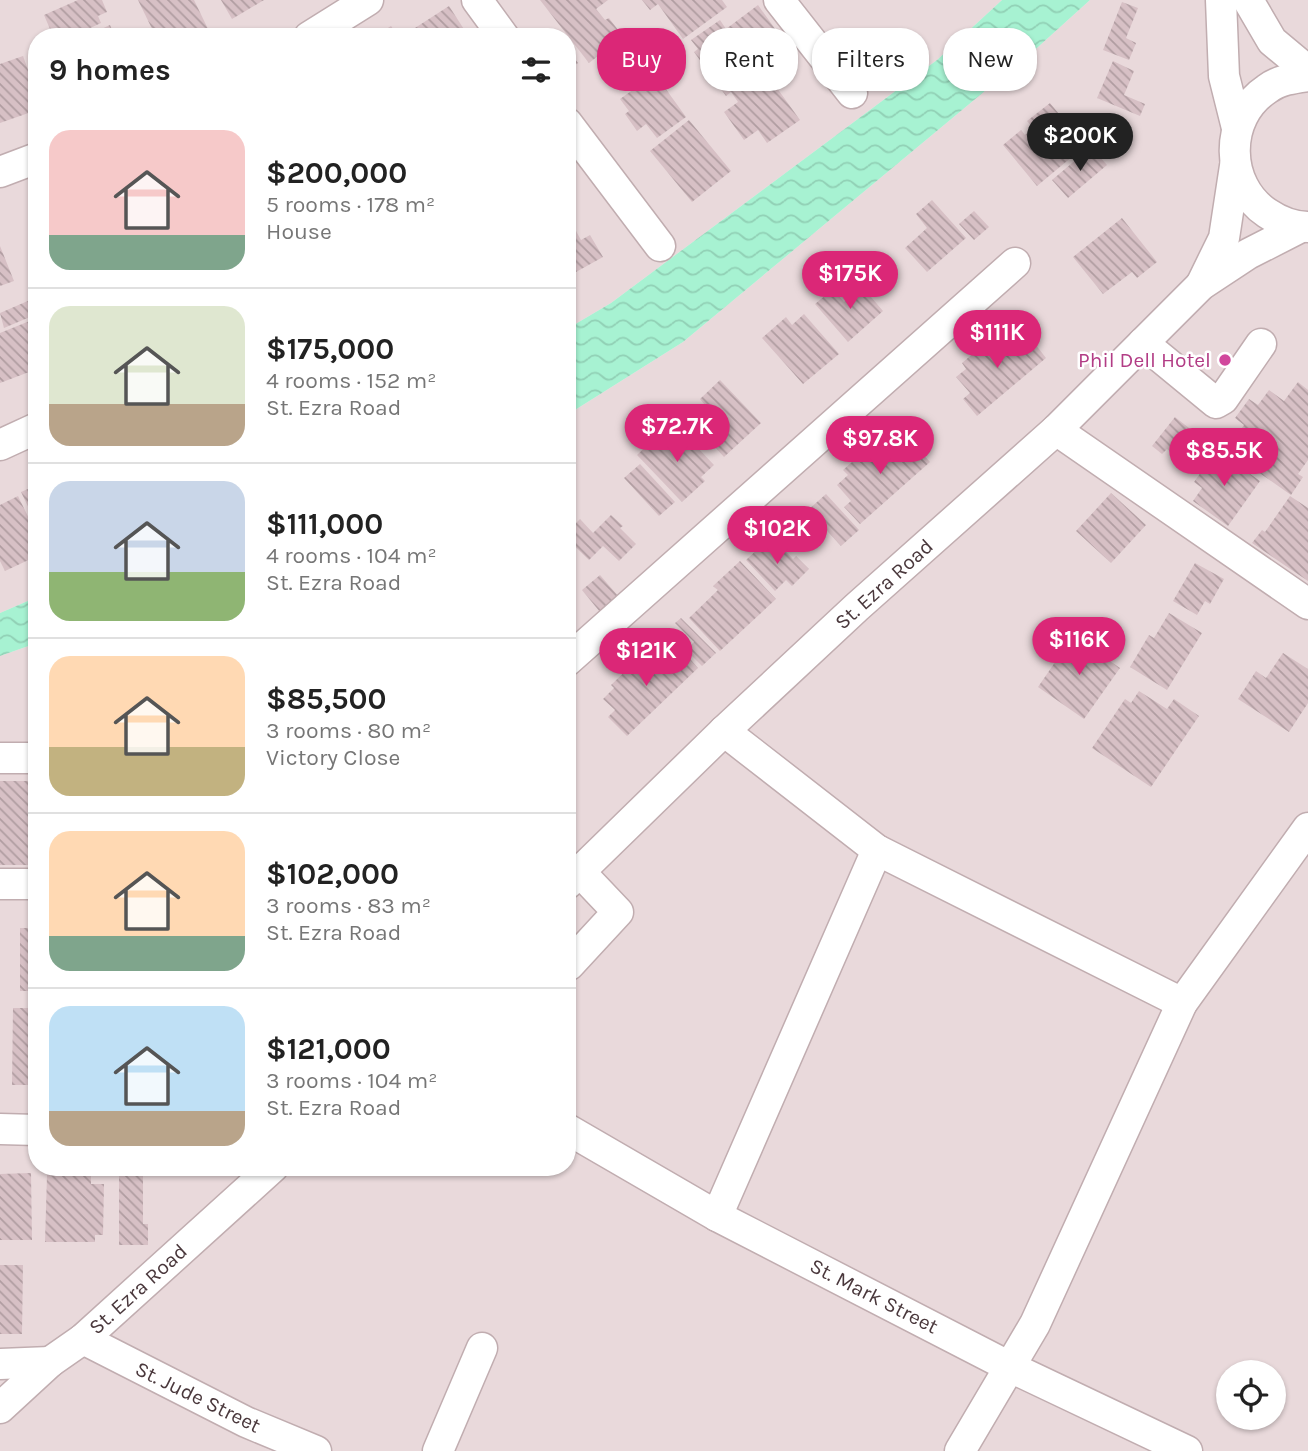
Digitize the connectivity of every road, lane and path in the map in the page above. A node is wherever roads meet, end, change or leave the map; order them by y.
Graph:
1 (368, 0) edge
2 (477, 0) edge
3 (779, 0) edge
4 (1221, 0) edge
5 (1248, 0) edge
6 (323, 28) edge
7 (497, 28) edge
8 (1308, 74) edge
9 (852, 93) dead end
10 (1237, 128) junction
11 (576, 145) edge
12 (28, 161) edge
13 (1235, 166) junction
14 (0, 172) edge
15 (1304, 227) edge
16 (660, 246) dead end
17 (1015, 263) dead end
18 (1201, 285) junction
19 (1143, 343) junction
20 (1261, 344) dead end
21 (1056, 430) junction
22 (28, 432) edge
23 (0, 445) edge
24 (1308, 604) edge
25 (576, 653) edge
26 (724, 731) junction
27 (0, 758) edge
28 (28, 758) edge
29 (1308, 828) edge
30 (877, 850) junction
31 (576, 875) edge
32 (576, 880) edge
33 (0, 884) edge
34 (28, 884) edge
35 (576, 957) edge
36 (1182, 1003) junction
37 (0, 1129) edge
38 (28, 1130) edge
39 (576, 1134) edge
40 (263, 1176) edge
41 (717, 1216) junction
42 (83, 1339) junction
43 (482, 1348) dead end
44 (50, 1362) junction
45 (0, 1364) edge
46 (1010, 1367) junction
47 (0, 1408) edge
48 (316, 1451) edge
49 (438, 1451) edge
50 (960, 1451) edge
51 (1187, 1451) edge

1 - 6 street
2 - 7 street
3 - 9 street
4 - 10 street
5 - 8 street
8 - 10 street
10 - 13 street
11 - 16 street
12 - 14 street
13 - 15 street
13 - 18 street
15 - 18 street
17 - 25 street
18 - 19 street, St. Ezra Road
19 - 20 street
19 - 21 street, St. Ezra Road
21 - 24 street
21 - 26 street, St. Ezra Road
22 - 23 street
26 - 30 street
26 - 31 street, St. Ezra Road
27 - 28 street
29 - 36 street
30 - 36 street
30 - 41 street
32 - 35 street
33 - 34 street
36 - 46 street
37 - 38 street
39 - 41 street, St. Mark Street
40 - 42 street, St. Ezra Road
41 - 46 street, St. Mark Street
42 - 44 street, St. Ezra Road
42 - 48 street, St. Jude Street
43 - 49 street
44 - 45 street
44 - 47 street, St. Ezra Road
46 - 50 street
46 - 51 street, St. Mark Street

